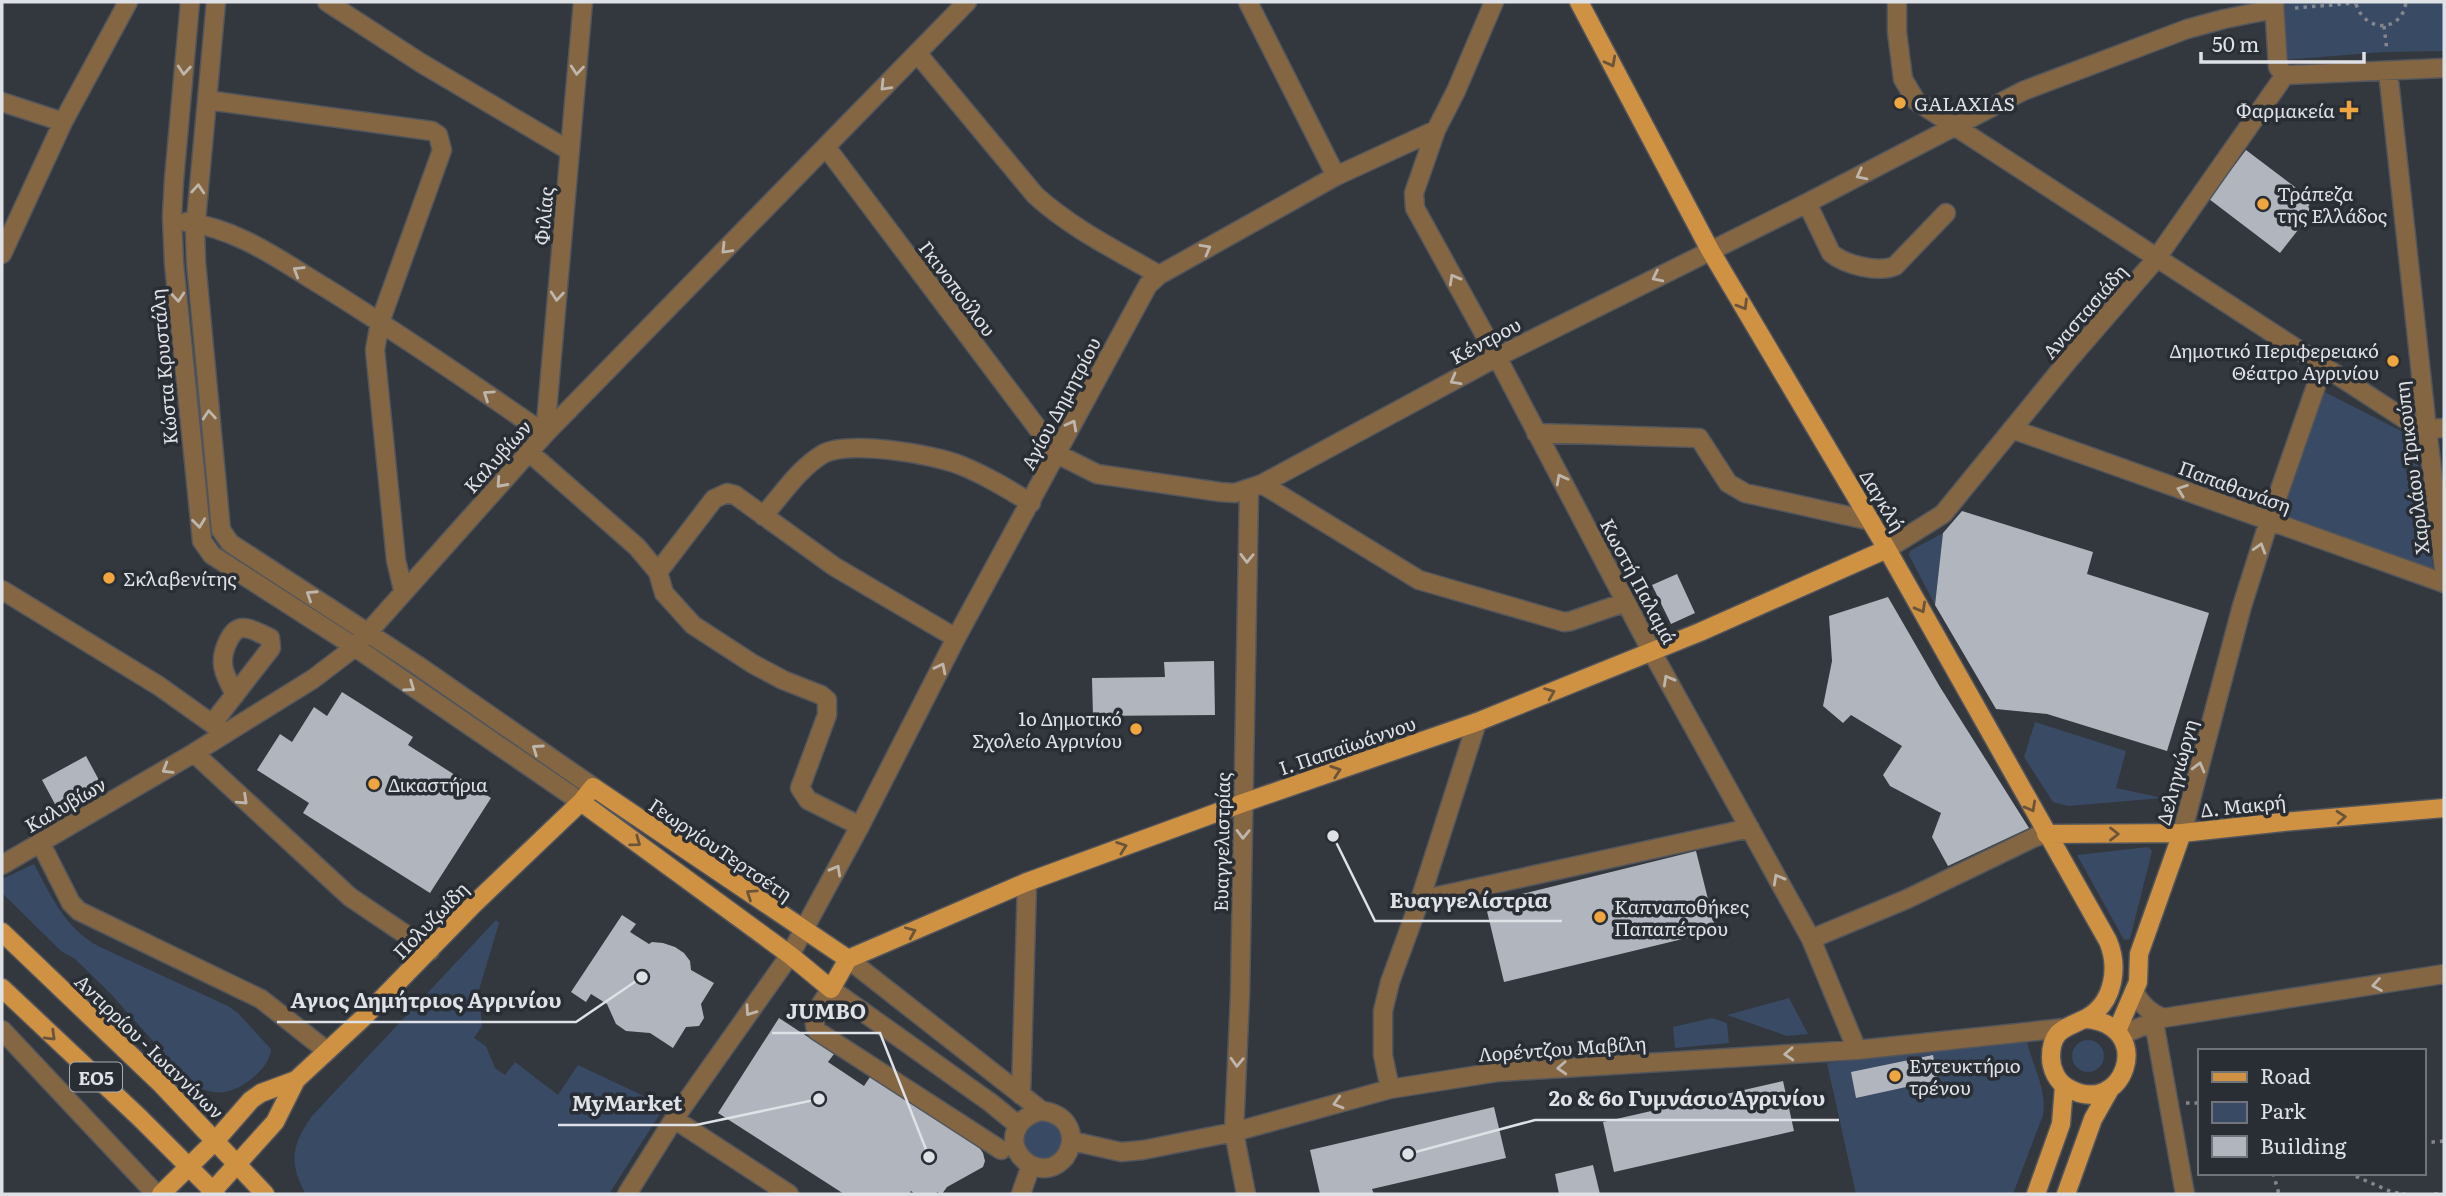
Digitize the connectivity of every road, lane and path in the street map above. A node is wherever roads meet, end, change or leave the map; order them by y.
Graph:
1 (128, 2) edge
2 (190, 2) edge
3 (216, 2) edge
4 (327, 2) edge
5 (583, 2) edge
6 (967, 2) edge
7 (1248, 2) edge
8 (1494, 2) edge
9 (1579, 2) edge
10 (1897, 2) edge
11 (2406, 2) edge
12 (2355, 3) edge
13 (2274, 5) edge
14 (2385, 26) junction
15 (917, 53) junction
16 (2444, 68) edge
17 (2388, 71) junction
18 (2285, 75) junction
19 (207, 100) junction
20 (2, 102) edge
21 (63, 122) junction
22 (1955, 127) junction
23 (1436, 130) junction
24 (826, 147) junction
25 (570, 151) junction
26 (1336, 176) junction
27 (1807, 203) junction
28 (1946, 213) dead end
29 (172, 220) junction
30 (196, 223) junction
31 (1710, 250) junction
32 (2, 254) edge
33 (2156, 259) junction
34 (1159, 275) junction
35 (380, 322) junction
36 (1497, 357) junction
37 (2323, 366) junction
38 (2012, 429) junction
39 (2436, 429) edge
40 (1536, 433) junction
41 (545, 434) junction
42 (529, 452) junction
43 (1057, 454) junction
44 (1255, 487) junction
45 (1031, 503) junction
46 (763, 516) junction
47 (2269, 521) junction
48 (1871, 522) junction
49 (1887, 549) junction
50 (2444, 568) edge
51 (658, 572) junction
52 (2444, 583) edge
53 (2, 590) edge
54 (403, 590) junction
55 (1626, 602) junction
56 (368, 633) junction
57 (956, 638) junction
58 (355, 647) junction
59 (1652, 652) junction
60 (235, 695) dead end
61 (1477, 722) junction
62 (219, 729) junction
63 (194, 753) junction
64 (593, 787) junction
65 (582, 802) junction
66 (1243, 803) junction
67 (2444, 808) edge
68 (860, 826) junction
69 (1750, 828) junction
70 (2182, 833) junction
71 (2046, 834) junction
72 (40, 842) junction
73 (2, 865) edge
74 (1027, 882) junction
75 (1420, 900) junction
76 (803, 929) junction
77 (2, 932) edge
78 (1811, 939) junction
79 (2108, 941) junction
80 (430, 951) junction
81 (2139, 954) junction
82 (790, 955) junction
83 (848, 959) junction
84 (2444, 974) edge
85 (2, 989) edge
86 (831, 989) junction
87 (2134, 992) junction
88 (2085, 1019) junction
89 (2159, 1020) junction
90 (2064, 1028) junction
91 (2, 1031) edge
92 (2119, 1033) junction
93 (1857, 1050) junction
94 (327, 1051) junction
95 (296, 1080) junction
96 (2064, 1086) junction
97 (2110, 1088) junction
98 (1390, 1089) junction
99 (1021, 1095) junction
100 (1042, 1111) junction
101 (674, 1119) junction
102 (1018, 1125) junction
103 (1234, 1132) junction
104 (216, 1140) junction
105 (2444, 1140) edge
106 (1072, 1141) junction
107 (2425, 1143) edge
108 (1001, 1150) dead end
109 (237, 1165) junction
110 (1031, 1165) junction
111 (188, 1168) junction
112 (2274, 1175) edge
113 (2353, 1175) edge
114 (213, 1193) edge
115 (159, 1194) edge
116 (265, 1194) edge
117 (627, 1194) edge
118 (789, 1194) edge
119 (1021, 1194) edge
120 (1245, 1194) edge
121 (2036, 1194) edge
122 (2066, 1194) edge
123 (2185, 1194) edge
124 (2279, 1194) edge
125 (2405, 1194) edge
126 (2434, 1194) edge
127 (2444, 1194) edge

1 - 21 street
2 -> 29 street, Κώστα Κρυστάλη
3 - 19 street
4 - 25 street
5 -> 25 street, Φιλίας
6 - 15 street, Καλυβίων
7 - 26 street
8 - 23 street
9 -> 31 main road, Δαγκλή
10 - 22 street
11 - 14 path
12 - 13 path
12 - 14 path
13 - 18 street
13 - 22 street, Κέντρου
14 - 17 path
15 -> 24 street, Καλυβίων
15 - 34 street
16 - 17 street
17 - 18 street
17 - 39 street, Χαριλάου Τρικούπη
18 - 33 street, Αναστασιάδη
30 -> 19 street
19 - 35 street
20 - 21 street
21 - 32 street
22 -> 27 street, Κέντρου
22 - 33 street
23 - 26 street, Αγίου Δημητρίου
36 -> 23 street, Κωστή Παλαμά
24 -> 41 street, Καλυβίων
24 - 43 street, Γκινοπούλου
25 -> 41 street, Φιλίας
34 -> 26 street, Αγίου Δημητρίου
27 - 28 street
27 - 31 street, Κέντρου
29 - 30 street
29 -> 58 street, Κώστα Κρυστάλη
35 -> 30 street
56 -> 30 street
31 -> 36 street, Κέντρου
31 -> 48 main road, Δαγκλή
33 - 37 street
33 - 38 street, Αναστασιάδη
43 -> 34 street, Αγίου Δημητρίου
41 -> 35 street
35 - 54 street
36 - 40 street, Κωστή Παλαμά
36 -> 44 street, Κέντρου
37 - 39 street
37 - 47 street, Δεληγιώργη
47 -> 38 street, Παπαθανάση
38 - 49 street, Αναστασιάδη
39 - 50 street, Χαριλάου Τρικούπη
40 - 48 street
55 -> 40 street, Κωστή Παλαμά
41 - 42 street, Καλυβίων
42 - 51 street
42 -> 54 street, Καλυβίων
43 - 44 street, Κέντρου
43 - 45 street, Αγίου Δημητρίου
44 - 55 street
44 -> 66 street, Ευαγγελιστρίας
45 - 46 street
45 - 57 street, Αγίου Δημητρίου
46 - 51 street
46 - 57 street
47 - 52 street, Παπαθανάση
70 -> 47 street, Δεληγιώργη
48 - 49 main road, Δαγκλή
49 - 59 main road, Ι. Παπαϊωάννου
49 -> 71 main road, Δαγκλή
51 - 68 street
53 - 62 street
54 - 56 street, Καλυβίων
55 - 59 street, Κωστή Παλαμά
56 - 58 street, Καλυβίων
64 -> 56 street, ΓεωργίουΤερτσέτη
68 -> 57 street, Αγίου Δημητρίου
58 - 62 street, Καλυβίων
58 -> 65 street
61 -> 59 main road, Ι. Παπαϊωάννου
69 -> 59 street, Κωστή Παλαμά
60 - 62 street
66 -> 61 main road, Ι. Παπαϊωάννου
61 - 75 street
62 - 63 street, Καλυβίων
63 -> 72 street, Καλυβίων
63 -> 80 street
64 - 65 main road, Πολυζωίδη
76 -> 64 main road, ΓεωργίουΤερτσέτη
65 - 80 main road, Πολυζωίδη
65 -> 82 main road
74 -> 66 main road, Ι. Παπαϊωάννου
66 -> 103 street, Ευαγγελιστρίας
70 -> 67 main road, Δ. Μακρή
76 -> 68 street, Αγίου Δημητρίου
69 - 75 street
78 -> 69 street, Κωστή Παλαμά
71 -> 70 main road, Δ. Μακρή
70 - 81 main road, Δεληγιώργη
71 - 78 street
71 - 79 main road, Δαγκλή
72 - 73 street, Καλυβίων
72 - 94 street
83 -> 74 main road, Ι. Παπαϊωάννου
74 - 99 street
75 - 98 street
76 - 82 street, Αγίου Δημητρίου
76 - 83 main road, ΓεωργίουΤερτσέτη
77 - 104 main road, Αντιρρίου - Ιωαννίνων / ΕΟ5
78 - 93 street, Κωστή Παλαμά
79 - 81 main road
79 - 88 main road, Δαγκλή
80 - 94 main road, Πολυζωίδη
81 - 87 main road, Δεληγιώργη
82 - 86 main road
82 -> 101 street, Αγίου Δημητρίου
83 - 86 main road
83 - 99 street, ΓεωργίουΤερτσέτη
84 -> 89 street
85 -> 111 main road, ΕΟ5
86 - 102 street
86 - 108 street
87 - 89 street
87 - 92 main road, Δεληγιώργη
88 - 90 main road
88 - 92 main road
89 - 92 street
89 - 123 street
90 - 93 street, Λορέντζου Μαβίλη
90 - 96 main road
91 - 115 street
92 - 97 main road
93 -> 98 street, Λορέντζου Μαβίλη
94 - 95 main road, Πολυζωίδη
95 - 104 main road
95 - 109 main road
96 - 97 main road
96 - 121 main road
97 - 122 main road
98 -> 103 street, Λορέντζου Μαβίλη
99 - 100 street, ΓεωργίουΤερτσέτη
100 - 102 street
100 - 106 street
101 - 117 street, Αγίου Δημητρίου
101 - 118 street
102 - 110 street
103 - 106 street, Λορέντζου Μαβίλη
103 - 120 street, Ευαγγελιστρίας
104 - 109 main road, Αντιρρίου - Ιωαννίνων / ΕΟ5
104 - 111 main road
105 - 107 path
106 - 110 street
109 - 114 main road
109 - 116 main road, Αντιρρίου - Ιωαννίνων / ΕΟ5
110 - 119 street
111 - 114 main road, ΕΟ5
111 - 115 main road
112 - 124 path
113 - 125 path
126 - 127 path

